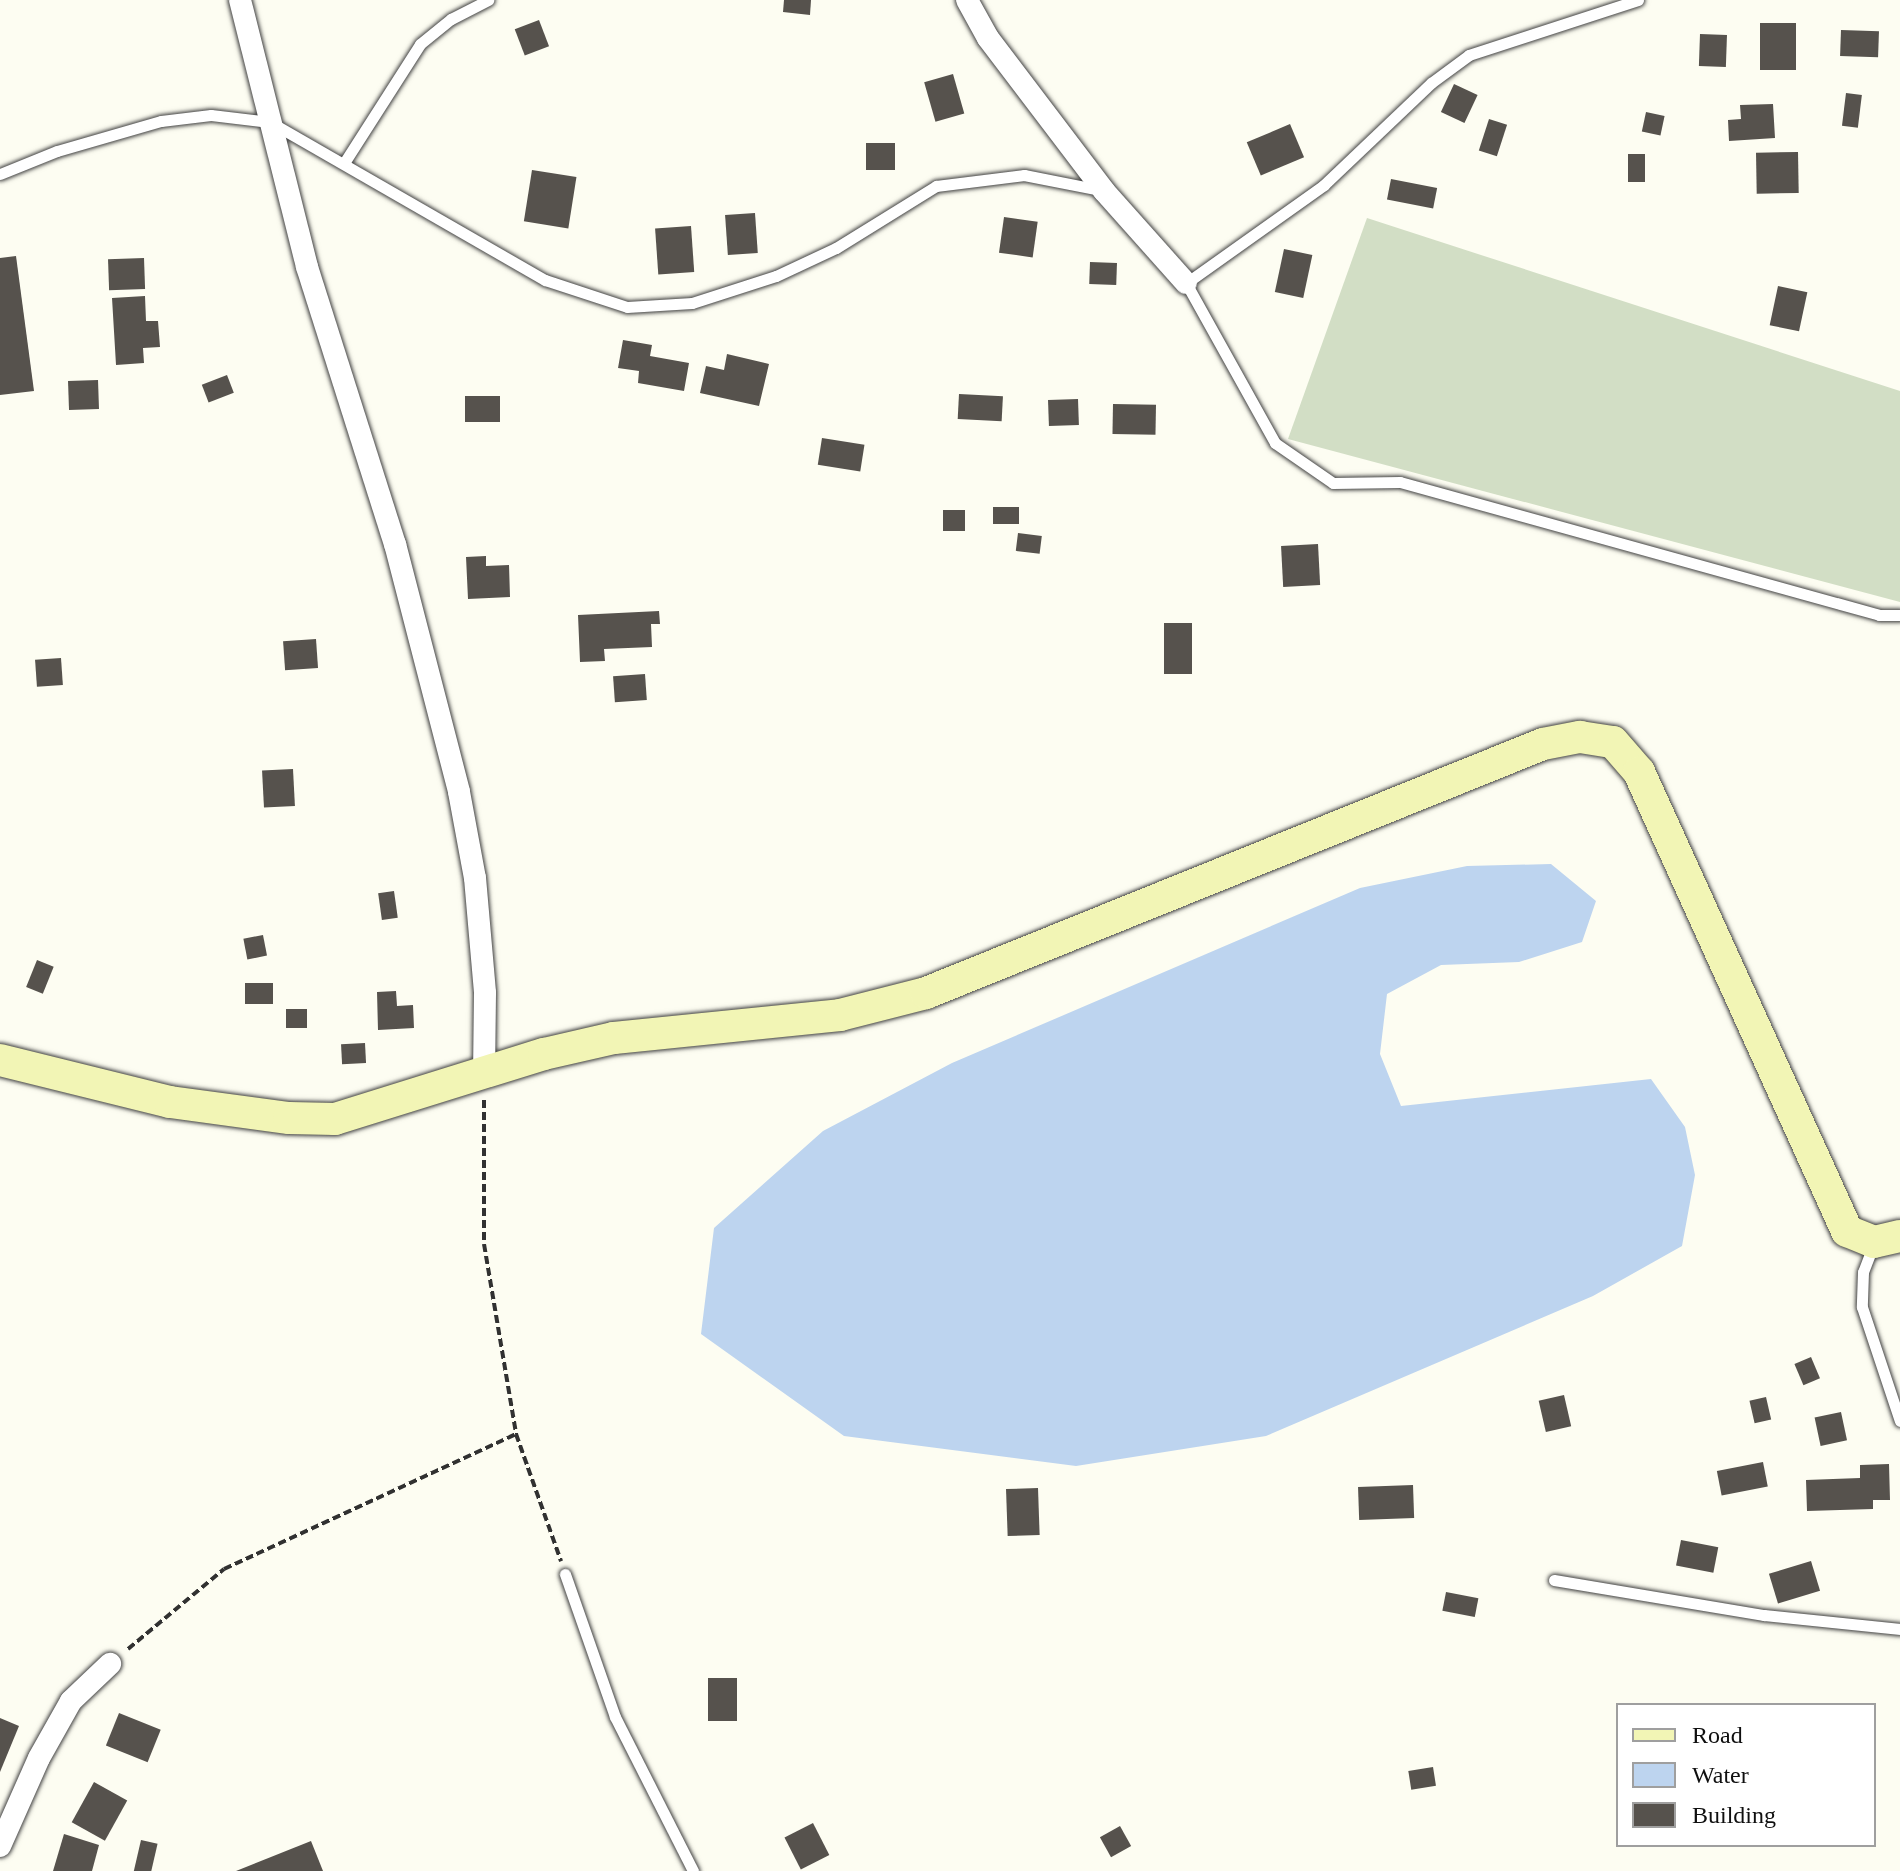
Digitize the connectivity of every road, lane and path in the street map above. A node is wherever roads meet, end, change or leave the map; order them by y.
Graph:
1 (240, 0) edge
2 (488, 0) edge
3 (967, 0) edge
4 (1638, 0) edge
5 (270, 122) junction
6 (344, 163) junction
7 (0, 174) edge
8 (1104, 191) junction
9 (1186, 283) junction
10 (1900, 615) edge
11 (0, 1060) edge
12 (484, 1077) junction
13 (1887, 1239) edge
14 (1900, 1421) edge
15 (516, 1434) junction
16 (565, 1574) joint
17 (1554, 1580) dead end
18 (1900, 1629) edge
19 (110, 1664) joint
20 (0, 1846) edge
21 (693, 1871) edge

1 - 5 street
2 - 6 lane
3 - 8 street
4 - 9 lane
5 - 6 lane
5 - 7 lane
5 - 12 street
6 - 8 lane
8 - 9 street
9 - 10 lane
11 - 12 street
12 - 13 street
12 - 15 path
13 - 14 lane
15 - 16 path
15 - 19 path
16 - 21 lane
17 - 18 lane
19 - 20 street

